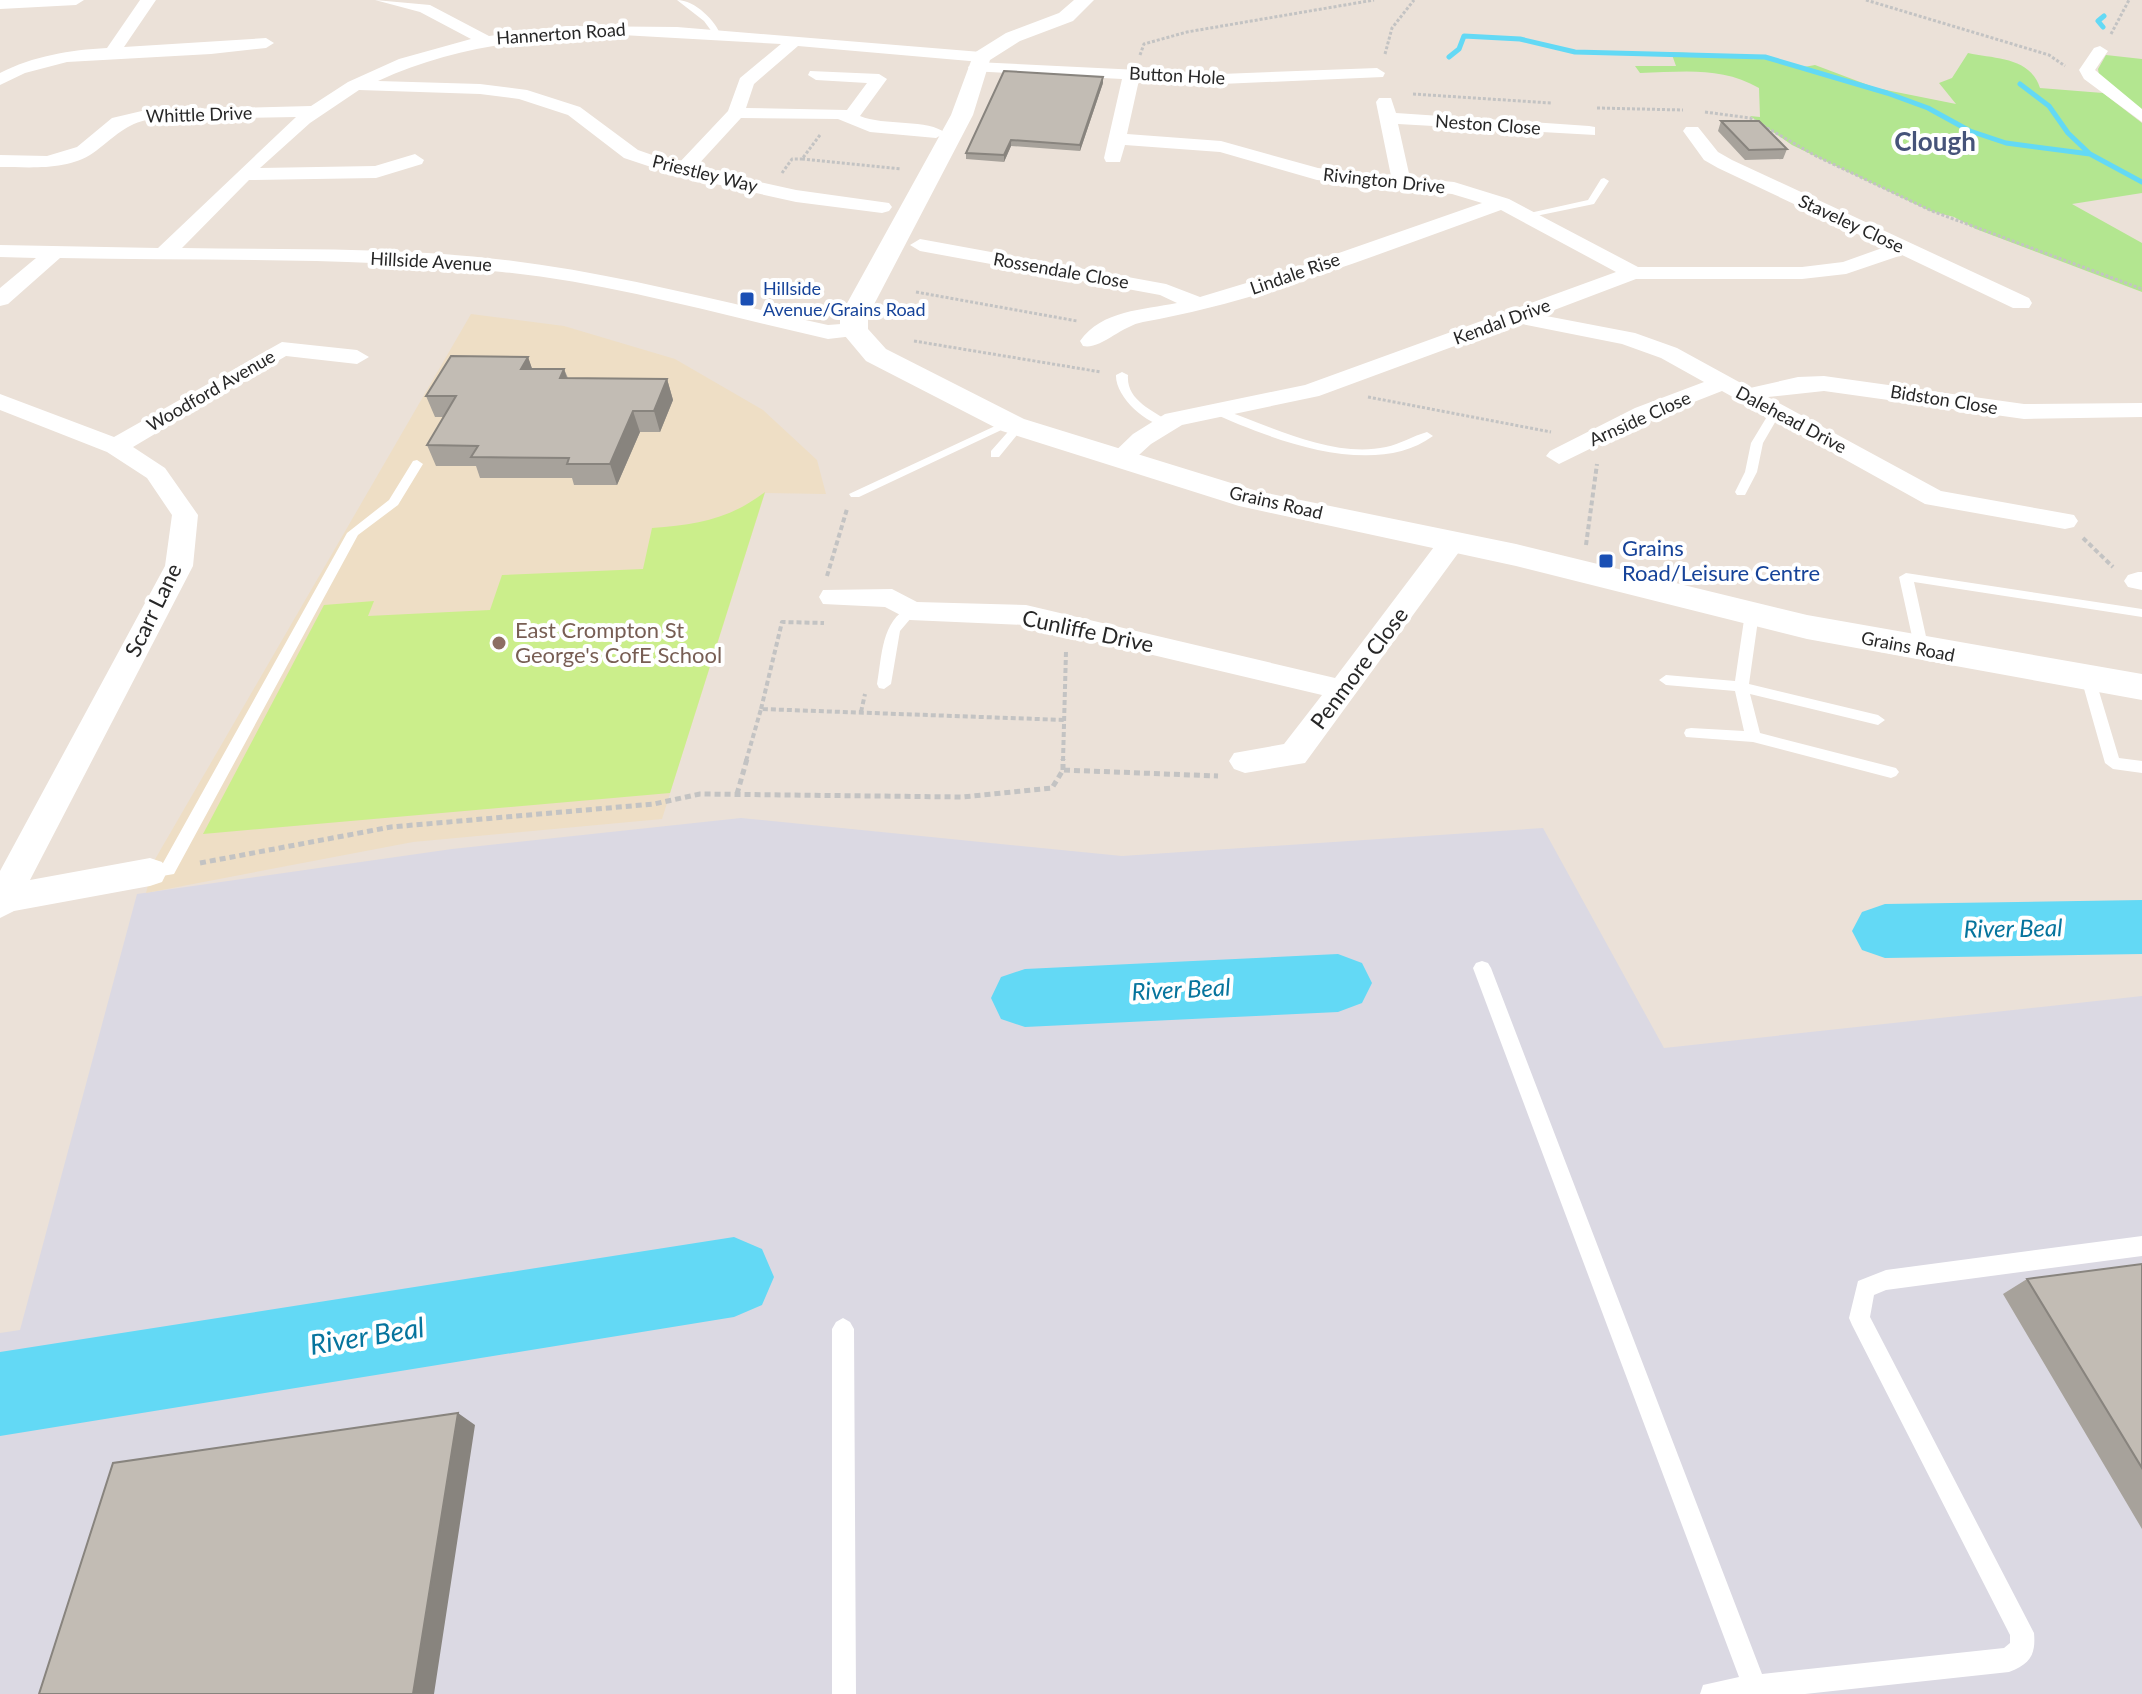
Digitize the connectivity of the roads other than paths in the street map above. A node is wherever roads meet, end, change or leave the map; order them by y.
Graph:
1 (76, 0) edge
2 (148, 0) edge
3 (383, 0) edge
4 (681, 0) edge
5 (1085, 0) edge
6 (51, 1) edge
7 (0, 4) edge
8 (718, 34) junction
9 (485, 40) junction
10 (794, 41) junction
11 (266, 43) dead end
12 (113, 51) junction
13 (2100, 51) road end
14 (979, 62) junction
15 (1377, 73) road end
16 (1132, 74) junction
17 (816, 75) dead end
18 (0, 80) edge
19 (354, 86) junction
20 (315, 111) junction
21 (736, 113) junction
22 (2142, 117) edge
23 (849, 119) junction
24 (1589, 131) dead end
25 (1692, 131) dead end
26 (936, 133) dead end
27 (415, 160) dead end
28 (0, 161) edge
29 (682, 171) junction
30 (246, 174) junction
31 (1401, 180) junction
32 (1604, 181) dead end
33 (1502, 203) junction
34 (882, 207) dead end
35 (1526, 215) junction
36 (920, 245) dead end
37 (1902, 248) junction
38 (0, 251) edge
39 (54, 253) junction
40 (164, 254) junction
41 (1634, 273) junction
42 (0, 299) edge
43 (2021, 303) dead end
44 (1199, 304) junction
45 (1518, 317) junction
46 (1096, 334) road end
47 (858, 335) junction
48 (357, 357) dead end
49 (1122, 375) road end
50 (1722, 383) junction
51 (1748, 396) junction
52 (3, 407) edge
53 (1214, 410) junction
54 (2142, 410) edge
55 (1775, 412) junction
56 (1166, 424) junction
57 (1013, 425) junction
58 (1427, 436) dead end
59 (116, 447) junction
60 (995, 454) dead end
61 (1559, 456) dead end
62 (1119, 460) junction
63 (417, 464) dead end
64 (1741, 492) dead end
65 (855, 494) road end
66 (2065, 521) road end
67 (1453, 541) junction
68 (826, 601) road end
69 (910, 611) junction
70 (1752, 613) junction
71 (2142, 613) edge
72 (1922, 650) junction
73 (2088, 678) junction
74 (1666, 680) dead end
75 (884, 684) dead end
76 (1741, 687) junction
77 (2142, 687) edge
78 (1343, 690) junction
79 (1878, 720) dead end
80 (1691, 733) dead end
81 (1753, 737) junction
82 (1245, 761) road end
83 (2142, 767) edge
84 (1891, 772) dead end
85 (159, 871) joint
86 (1, 900) edge
87 (1482, 968) dead end
88 (2142, 1246) edge
89 (843, 1329) dead end
90 (1756, 1691) edge
91 (844, 1694) edge
92 (1712, 1694) edge

1 - 6 street
2 - 12 street
3 - 9 street
4 - 8 lane
5 - 14 street
6 - 7 street
8 - 9 street, Hannerton Road
8 - 10 street, Hannerton Road
9 - 19 street, Hannerton Road
10 - 14 street, Hannerton Road
10 - 21 street
11 - 12 street
12 - 18 street
13 - 22 street
14 - 16 street, Button Hole
14 - 47 street
15 - 16 street, Button Hole
16 - 31 street, Rivington Drive
17 - 23 street
19 - 20 street, Hannerton Road
19 - 29 street, Priestley Way
20 - 28 street, Whittle Drive
20 - 30 street, Hannerton Road
21 - 23 street
21 - 29 street
23 - 26 street
24 - 31 street, Neston Close
25 - 37 street, Staveley Close
27 - 30 street
29 - 34 street, Priestley Way
30 - 40 street, Hannerton Road
31 - 33 street, Rivington Drive
32 - 35 lane
33 - 35 street, Rivington Drive
33 - 44 street, Lindale Rise
35 - 41 street, Rivington Drive
36 - 44 street, Rossendale Close
37 - 41 street, Kendal Drive
37 - 43 street, Staveley Close
38 - 39 street, Hillside Avenue
39 - 40 street, Hillside Avenue
39 - 42 street
40 - 47 street, Hillside Avenue
41 - 45 street, Kendal Drive
44 - 46 street, Lindale Rise
45 - 50 street, Dalehead Drive
45 - 53 street, Kendal Drive
47 - 57 street, Grains Road
48 - 59 street, Woodford Avenue
49 - 56 lane
50 - 51 street, Dalehead Drive
50 - 61 street, Arnside Close
51 - 54 street, Bidston Close
51 - 55 street, Dalehead Drive
52 - 59 street, Scarr Lane
53 - 56 street, Kendal Drive
53 - 58 lane
55 - 64 lane
55 - 66 street, Dalehead Drive
56 - 62 street, Kendal Drive
57 - 60 lane
57 - 62 street, Grains Road
57 - 65 lane
59 - 86 street, Scarr Lane
62 - 67 street, Grains Road
63 - 85 lane
67 - 70 street, Grains Road
67 - 78 street, Penmore Close
68 - 69 street, Cunliffe Drive
69 - 75 lane
69 - 78 street, Cunliffe Drive
70 - 72 street, Grains Road
70 - 76 lane
71 - 72 lane
72 - 73 street, Grains Road
73 - 77 street, Grains Road
73 - 83 lane
74 - 76 lane
76 - 79 lane
76 - 81 lane
78 - 82 street, Penmore Close
80 - 81 lane
81 - 84 lane
85 - 86 street
87 - 90 lane
88 - 90 lane
89 - 91 lane
90 - 92 lane

